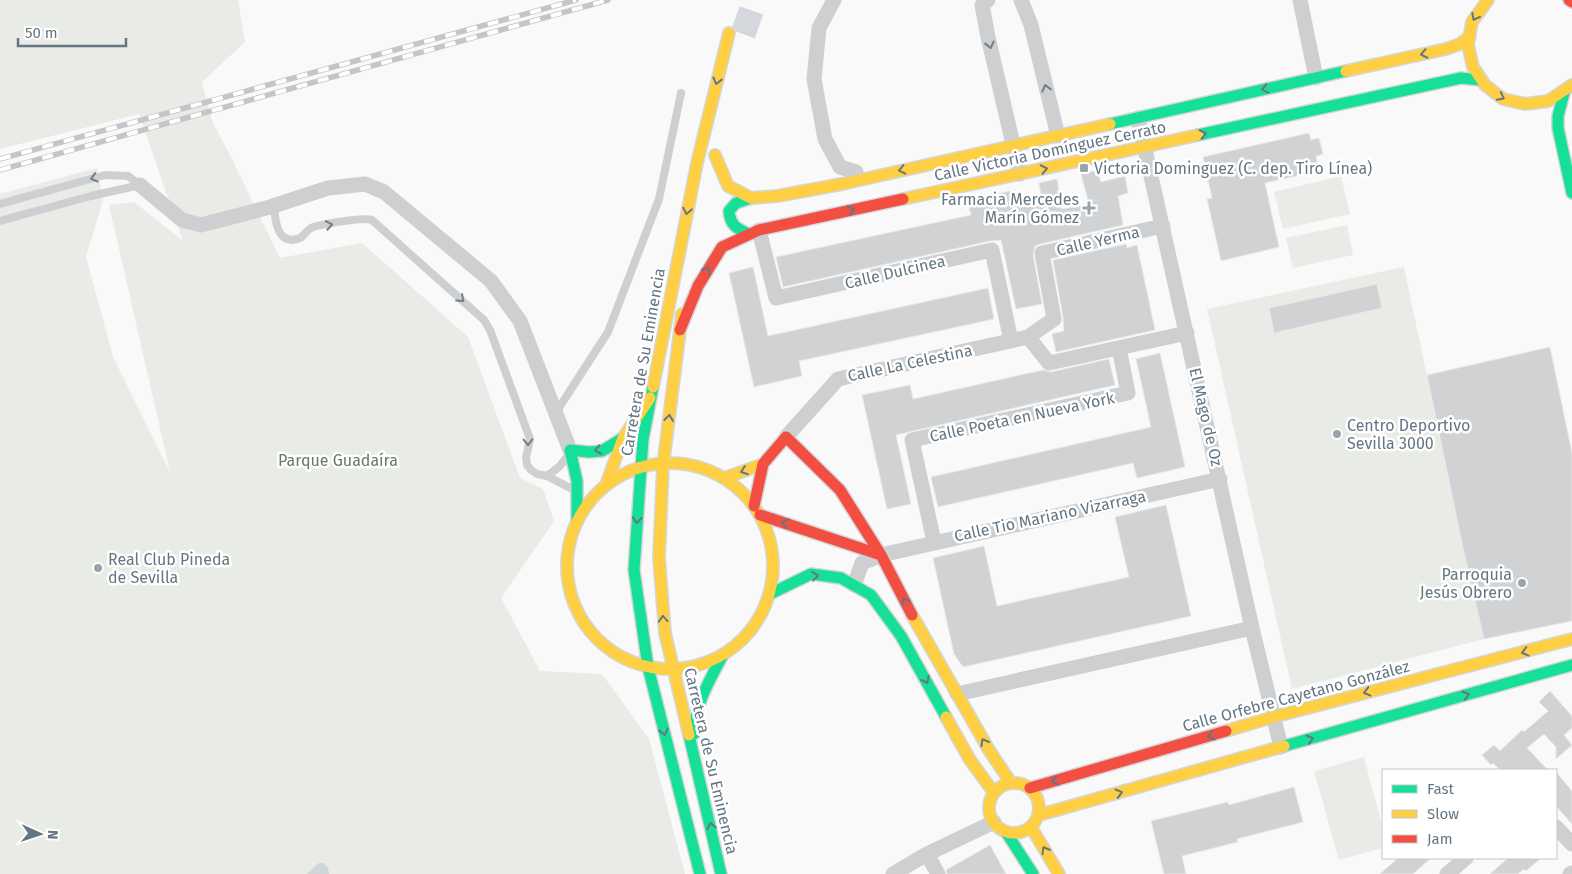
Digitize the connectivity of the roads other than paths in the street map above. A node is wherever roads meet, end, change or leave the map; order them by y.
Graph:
1 (834, 0) edge
2 (988, 0) edge
3 (1021, 0) edge
4 (1300, 0) edge
5 (1488, 0) edge
6 (729, 33) tunnel mouth
7 (1469, 37) junction
8 (1316, 78) junction
9 (1480, 80) junction
10 (1568, 89) edge
11 (681, 93) dead end
12 (1528, 104) junction
13 (1138, 118) junction
14 (1558, 128) junction
15 (1058, 136) junction
16 (1014, 146) junction
17 (1144, 147) junction
18 (856, 172) dead end
19 (711, 173) dead end
20 (1020, 174) junction
21 (140, 185) junction
22 (1572, 193) edge
23 (751, 198) junction
24 (0, 204) edge
25 (274, 206) junction
26 (0, 221) edge
27 (1163, 226) junction
28 (754, 232) junction
29 (688, 282) dead end
30 (680, 330) junction
31 (1187, 333) junction
32 (1028, 337) junction
33 (1011, 341) junction
34 (1119, 348) junction
35 (652, 395) junction
36 (555, 414) junction
37 (786, 437) junction
38 (623, 438) junction
39 (570, 450) junction
40 (763, 464) junction
41 (663, 466) junction
42 (640, 471) junction
43 (547, 476) junction
44 (725, 478) junction
45 (1220, 479) junction
46 (598, 482) junction
47 (577, 491) junction
48 (757, 510) junction
49 (577, 522) junction
50 (934, 542) junction
51 (881, 555) junction
52 (854, 585) junction
53 (770, 594) junction
54 (1252, 628) junction
55 (1572, 640) edge
56 (611, 651) junction
57 (723, 655) junction
58 (1572, 665) edge
59 (648, 667) junction
60 (672, 667) junction
61 (627, 670) dead end
62 (643, 688) dead end
63 (957, 694) junction
64 (658, 705) junction
65 (1274, 718) junction
66 (1281, 748) junction
67 (695, 762) junction
68 (1011, 783) junction
69 (1030, 788) junction
70 (994, 793) junction
71 (1039, 815) junction
72 (994, 822) junction
73 (1031, 826) junction
74 (1557, 828) edge
75 (1006, 832) junction
76 (1572, 844) edge
77 (927, 854) junction
78 (1465, 859) edge
79 (700, 874) edge
80 (721, 874) edge
81 (893, 874) edge
82 (938, 874) edge
83 (1033, 874) edge
84 (1059, 874) edge
85 (1448, 874) edge

1 - 18 street
2 -> 16 street
15 -> 3 street
4 - 8 street
5 -> 7 street
6 -> 35 street, Carretera de Su Eminencia
7 -> 8 street, Calle Victoria Domínguez Cerrato
7 - 9 street
8 -> 13 street, Calle Victoria Domínguez Cerrato
9 -> 12 street
17 -> 9 street, Calle Victoria Domínguez Cerrato
10 - 12 street
10 - 14 street
11 - 36 lane
12 - 14 street
13 - 15 street, Calle Victoria Domínguez Cerrato
13 - 17 street, El Mago de Oz
14 - 22 street
15 - 16 street, Calle Victoria Domínguez Cerrato
16 - 20 street
16 -> 23 street, Calle Victoria Domínguez Cerrato
20 -> 17 street, Calle Victoria Domínguez Cerrato
17 - 27 street, El Mago de Oz
19 - 23 street
28 -> 20 street, Calle Victoria Domínguez Cerrato
21 -> 24 lane
21 - 25 street
21 - 26 lane
23 - 28 street
25 - 36 street
25 -> 43 lane
27 - 31 street, El Mago de Oz
27 - 32 street, Calle Yerma
30 -> 28 street, Calle Victoria Domínguez Cerrato
28 - 33 street, Calle Dulcinea
29 - 30 street, Carretera de Su Eminencia
41 -> 30 street, Carretera de Su Eminencia
31 - 34 street
31 - 45 street, El Mago de Oz
32 - 33 street, Calle La Celestina
32 - 34 street
33 - 37 street, Calle La Celestina
34 - 50 street, Calle Poeta en Nueva York
35 - 38 street
35 - 42 street, Carretera de Su Eminencia
36 - 39 street
37 - 40 street
37 - 51 street
38 -> 39 street
38 - 46 street
39 - 43 lane
39 - 46 street
39 - 47 street
40 -> 44 street
40 - 48 street
41 - 42 street
41 - 44 street
60 -> 41 street, Carretera de Su Eminencia
42 - 46 street
42 -> 59 street, Carretera de Su Eminencia
43 - 47 lane
44 - 48 street
45 - 50 street, Calle Tio Mariano Vizarraga
45 - 54 street, El Mago de Oz
46 - 49 street
47 - 49 street
51 -> 48 street
48 - 53 street
49 - 56 street
50 - 51 street, Calle Tio Mariano Vizarraga
51 - 52 street, Calle Tio Mariano Vizarraga
63 -> 51 street
53 -> 52 street
52 -> 70 street
53 - 57 street
54 - 63 street
54 - 65 street, El Mago de Oz
55 -> 65 street, Calle Orfebre Cayetano González
56 - 59 street
56 - 61 street
57 - 60 street
57 - 67 street
66 -> 58 street
59 - 60 street
59 - 64 street, Carretera de Su Eminencia
60 - 67 street, Carretera de Su Eminencia
62 - 64 street
68 -> 63 street
64 -> 79 street, Carretera de Su Eminencia
65 - 66 street, El Mago de Oz
65 -> 69 street, Calle Orfebre Cayetano González
71 -> 66 street
80 -> 67 street, Carretera de Su Eminencia
68 - 69 street
68 - 70 street
69 - 71 street
70 - 72 street
71 - 73 street
72 - 75 street
72 - 77 street
73 - 75 street
84 -> 73 street
74 - 76 street
75 - 83 street
77 - 81 street
77 - 82 street
78 - 85 street

